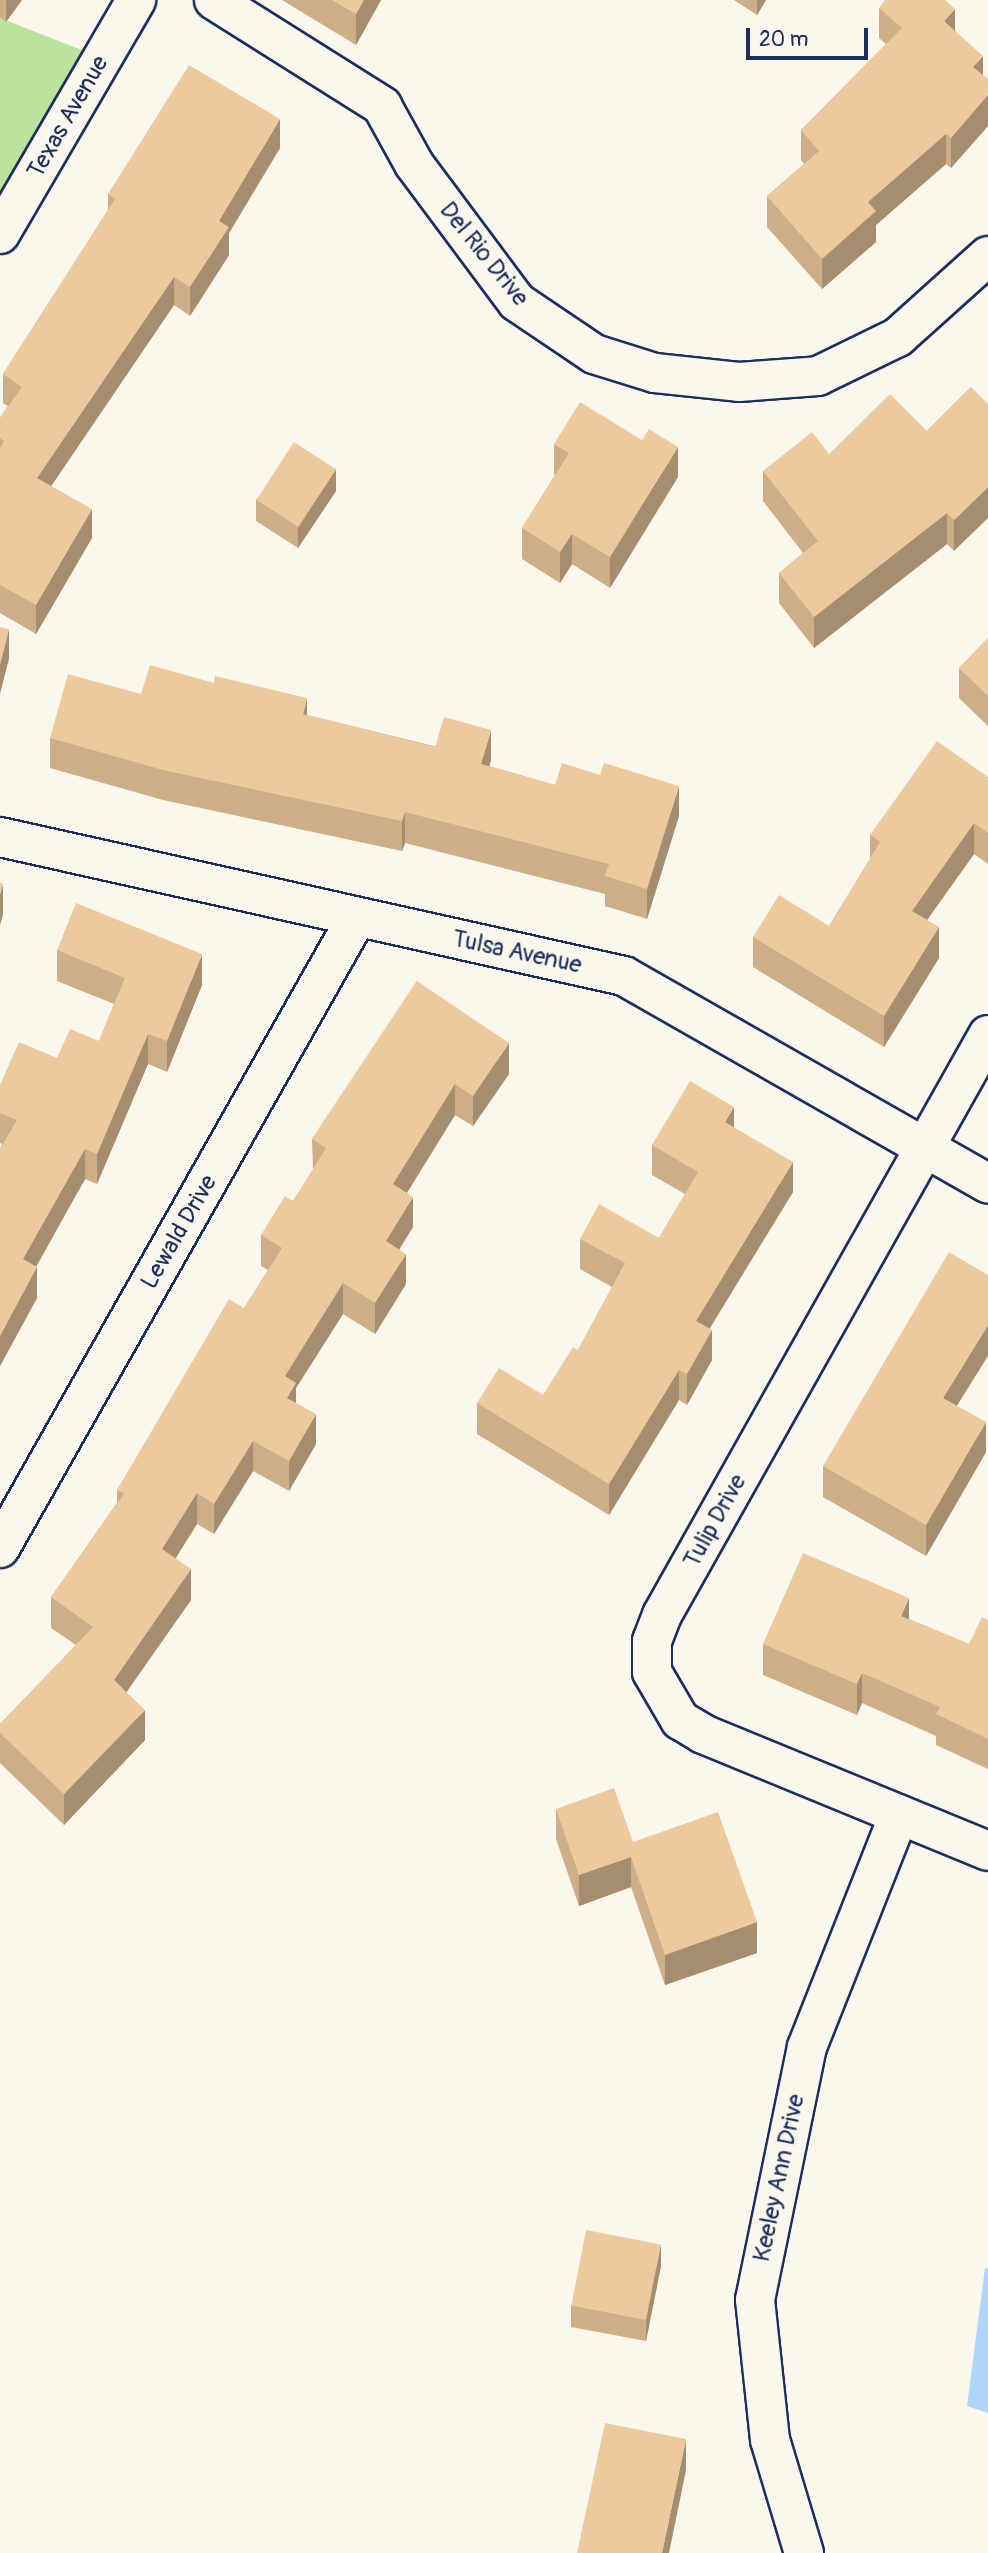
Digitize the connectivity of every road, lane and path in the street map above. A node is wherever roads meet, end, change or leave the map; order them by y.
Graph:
1 (136, 0) edge
2 (214, 0) edge
3 (0, 234) edge
4 (988, 256) edge
5 (0, 837) edge
6 (357, 917) junction
7 (988, 1035) edge
8 (925, 1148) junction
9 (988, 1184) edge
10 (0, 1548) edge
11 (899, 1815) junction
12 (988, 1851) edge
13 (804, 2553) edge

1 - 3 street, Texas Avenue
2 - 4 street, Del Rio Drive
5 - 6 street, Tulsa Avenue
6 - 8 street, Tulsa Avenue
6 - 10 street, Lewald Drive
7 - 8 street, Tulip Drive
8 - 9 street, Tulsa Avenue
8 - 11 street, Tulip Drive
11 - 12 street, Tulip Drive
11 - 13 street, Keeley Ann Drive

